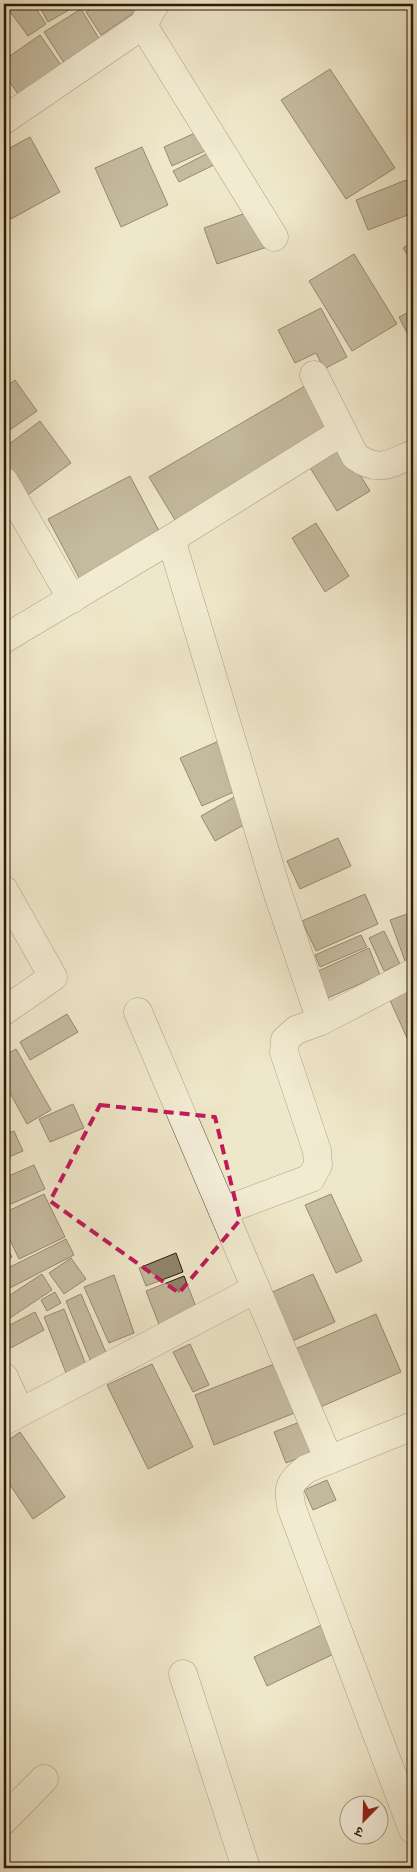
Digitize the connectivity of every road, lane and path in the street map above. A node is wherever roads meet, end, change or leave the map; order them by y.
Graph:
1 (149, 15) edge
2 (4, 120) edge
3 (274, 237) dead end
4 (314, 375) dead end
5 (342, 432) junction
6 (413, 454) edge
7 (4, 481) edge
8 (171, 539) junction
9 (72, 599) junction
10 (4, 640) edge
11 (4, 890) edge
12 (413, 974) edge
13 (4, 1011) edge
14 (138, 1012) dead end
15 (321, 1021) junction
16 (223, 1211) junction
17 (256, 1289) junction
18 (4, 1378) edge
19 (12, 1416) edge
20 (413, 1426) edge
21 (329, 1460) junction
22 (183, 1674) dead end
23 (44, 1779) dead end
24 (4, 1820) edge
25 (413, 1830) edge
26 (246, 1868) edge

1 - 2 street
1 - 3 street
4 - 5 street
5 - 6 street
5 - 8 street
7 - 9 street
8 - 9 street
8 - 15 street
9 - 10 street
11 - 13 street
12 - 15 street
14 - 16 street
15 - 16 street
16 - 17 street
17 - 19 street
17 - 21 street
18 - 19 street
20 - 21 street
21 - 25 street
22 - 26 street
23 - 24 street

